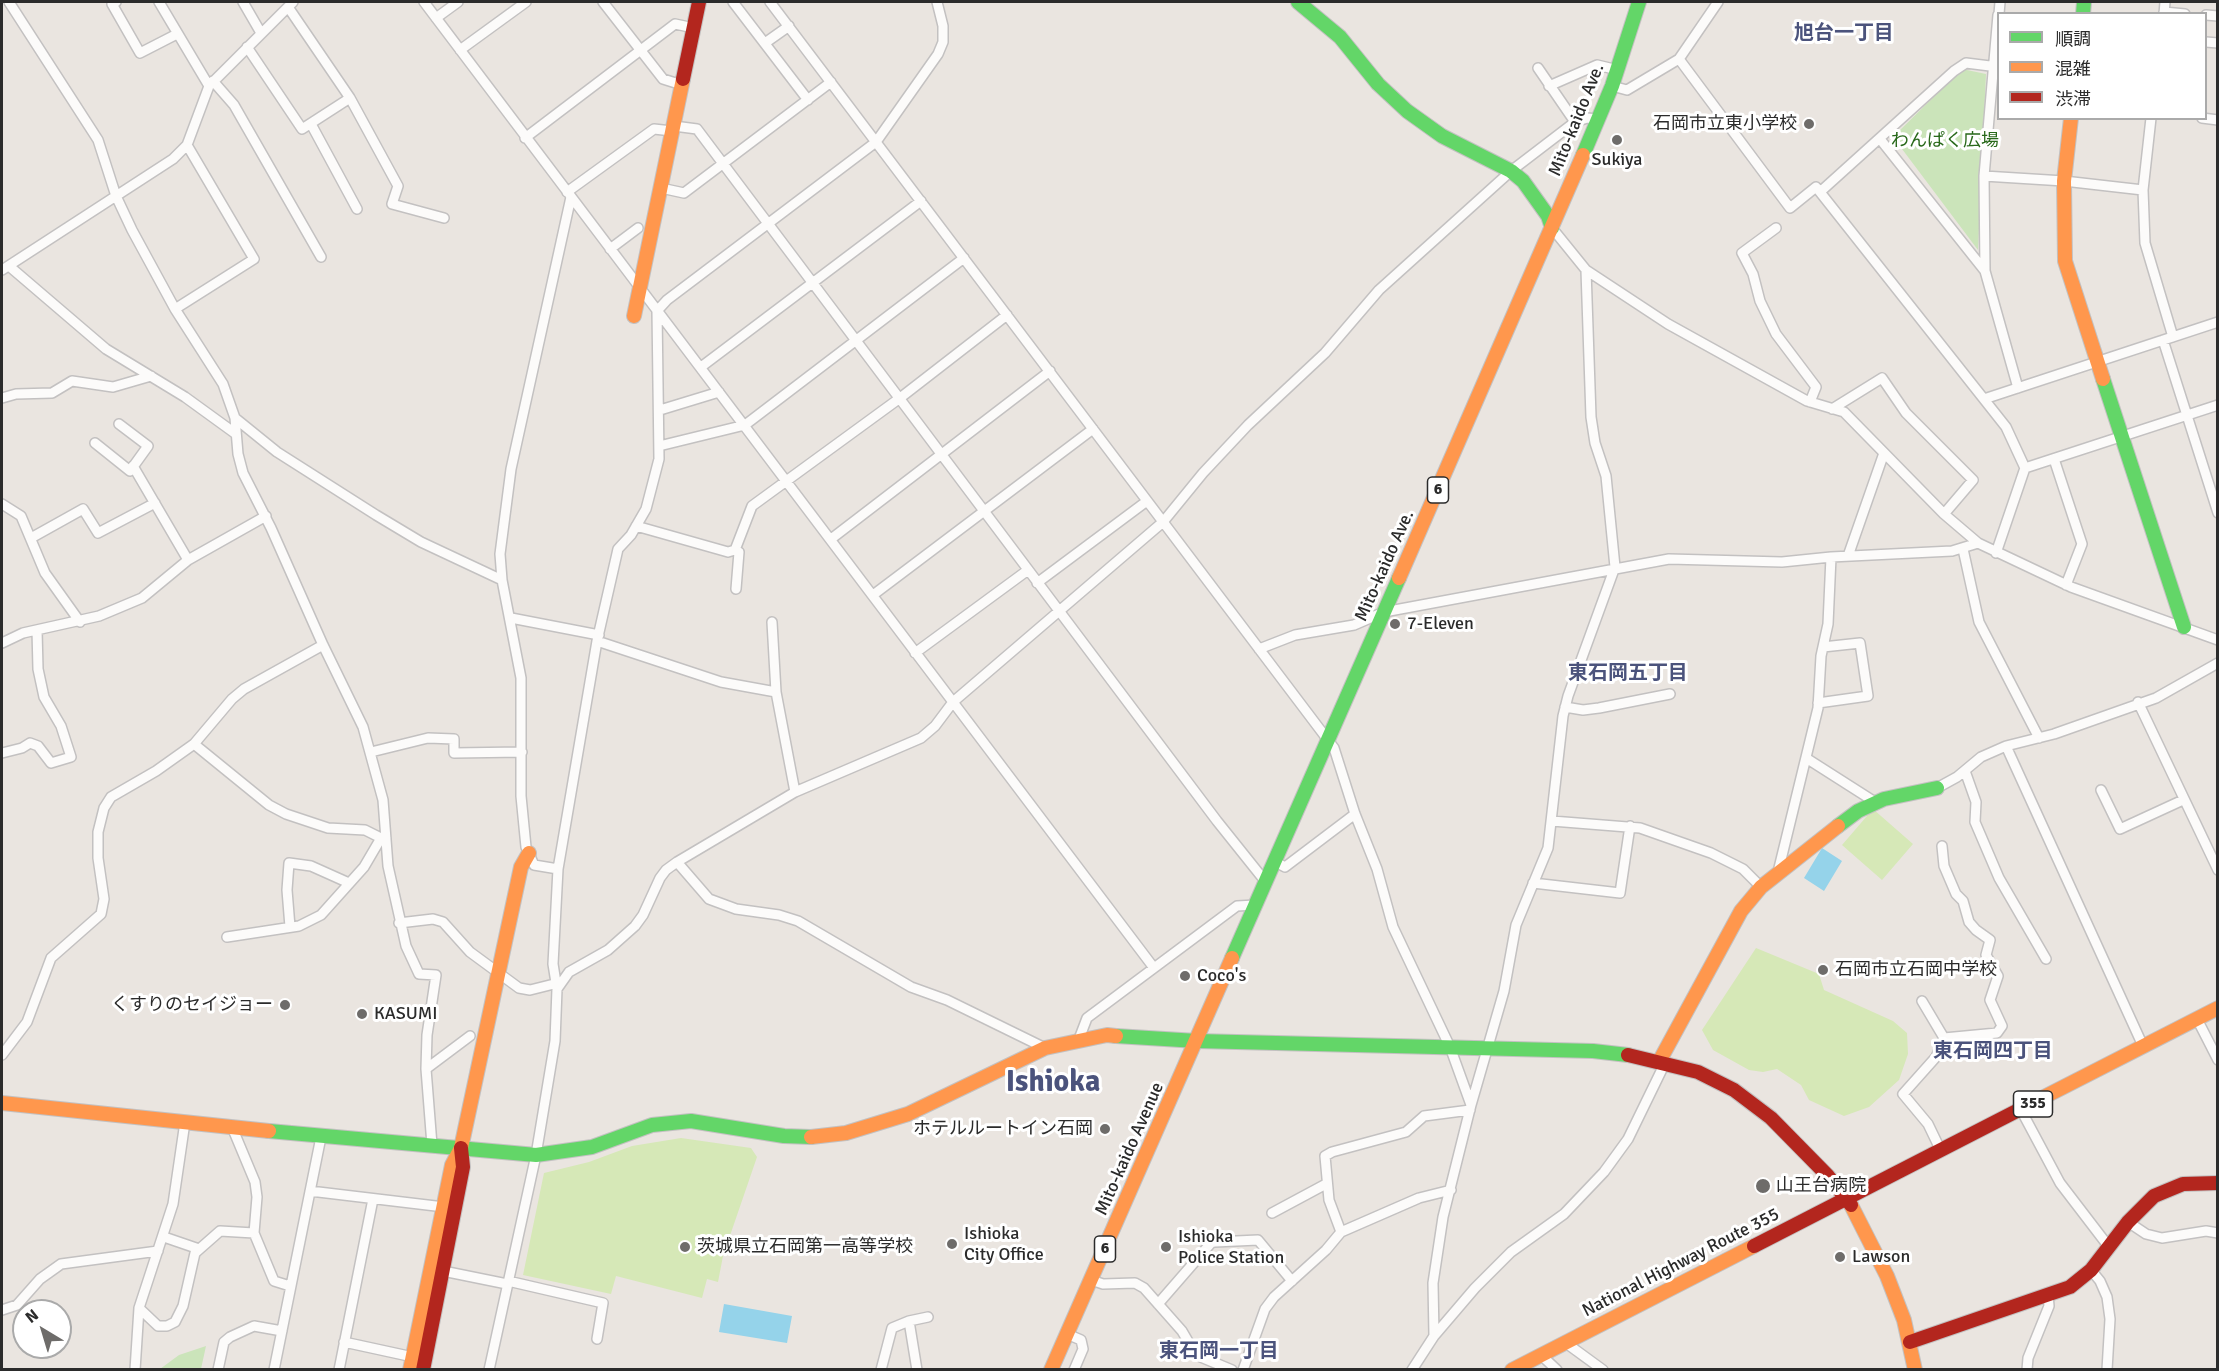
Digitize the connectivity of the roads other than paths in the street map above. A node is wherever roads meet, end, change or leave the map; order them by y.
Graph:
1 (9, 2) edge
2 (116, 2) edge
3 (159, 2) edge
4 (243, 2) edge
5 (424, 2) edge
6 (458, 2) edge
7 (526, 2) edge
8 (603, 2) edge
9 (699, 2) edge
10 (733, 2) edge
11 (937, 2) edge
12 (1298, 2) edge
13 (1639, 2) edge
14 (1718, 2) edge
15 (291, 4) edge
16 (776, 4) edge
17 (436, 18) junction
18 (789, 26) junction
19 (694, 28) junction
20 (261, 33) junction
21 (177, 34) junction
22 (765, 43) junction
23 (247, 47) junction
24 (1997, 49) edge
25 (460, 50) junction
26 (640, 50) junction
27 (1679, 59) junction
28 (1996, 67) edge
29 (1538, 68) dead end
30 (1618, 70) junction
31 (831, 82) junction
32 (211, 83) junction
33 (682, 85) junction
34 (1612, 86) junction
35 (1549, 87) junction
36 (350, 98) junction
37 (808, 99) junction
38 (1598, 119) junction
39 (2071, 120) edge
40 (2151, 120) edge
41 (1575, 122) junction
42 (311, 124) junction
43 (673, 128) junction
44 (525, 138) junction
45 (1880, 139) junction
46 (876, 142) junction
47 (187, 145) junction
48 (723, 163) junction
49 (1511, 171) junction
50 (1984, 176) junction
51 (2064, 181) junction
52 (661, 188) junction
53 (2143, 190) junction
54 (1820, 192) junction
55 (569, 195) junction
56 (116, 196) junction
57 (921, 201) junction
58 (357, 209) dead end
59 (444, 218) dead end
60 (767, 223) junction
61 (638, 228) dead end
62 (1552, 228) junction
63 (1776, 228) dead end
64 (610, 249) junction
65 (321, 257) dead end
66 (964, 258) junction
67 (4, 268) edge
68 (1587, 270) junction
69 (1985, 271) junction
70 (813, 282) junction
71 (640, 289) junction
72 (175, 309) junction
73 (657, 311) junction
74 (1007, 315) junction
75 (634, 316) dead end
76 (2217, 322) edge
77 (2173, 337) junction
78 (856, 340) junction
79 (2163, 340) junction
80 (2096, 362) junction
81 (701, 367) junction
82 (1050, 371) junction
83 (151, 376) junction
84 (2018, 388) junction
85 (720, 392) junction
86 (2, 398) edge
87 (900, 398) junction
88 (1984, 399) junction
89 (1810, 402) junction
90 (2217, 405) edge
91 (1832, 409) junction
92 (660, 410) junction
93 (2189, 415) junction
94 (235, 418) junction
95 (119, 424) dead end
96 (745, 425) junction
97 (1093, 429) junction
98 (236, 434) junction
99 (2121, 436) junction
100 (95, 443) dead end
101 (659, 446) junction
102 (1884, 453) junction
103 (943, 454) junction
104 (2054, 459) junction
105 (133, 466) junction
106 (2025, 468) junction
107 (786, 479) junction
108 (1147, 501) junction
109 (155, 503) junction
110 (2, 504) edge
111 (986, 512) junction
112 (2217, 513) edge
113 (1944, 514) junction
114 (266, 516) junction
115 (1163, 522) junction
116 (636, 526) junction
117 (31, 538) junction
118 (831, 539) junction
119 (1978, 543) junction
120 (735, 549) junction
121 (1963, 549) junction
122 (1996, 552) junction
123 (1848, 556) junction
124 (1831, 557) junction
125 (188, 560) junction
126 (1615, 567) junction
127 (1028, 570) junction
128 (502, 580) junction
129 (1037, 583) junction
130 (2066, 585) junction
131 (736, 589) dead end
132 (873, 595) junction
133 (1059, 612) junction
134 (1384, 612) junction
135 (511, 618) junction
136 (80, 622) junction
137 (772, 622) dead end
138 (2184, 627) junction
139 (37, 630) junction
140 (598, 638) junction
141 (2217, 640) edge
142 (2, 643) edge
143 (322, 645) junction
144 (1823, 647) junction
145 (1259, 649) junction
146 (915, 653) junction
147 (2217, 663) edge
148 (776, 692) junction
149 (1670, 694) dead end
150 (953, 702) junction
151 (2138, 702) junction
152 (1818, 703) junction
153 (1565, 707) junction
154 (2039, 738) junction
155 (1328, 740) junction
156 (194, 744) junction
157 (2006, 746) junction
158 (371, 752) junction
159 (522, 752) junction
160 (2, 753) edge
161 (1806, 758) junction
162 (1965, 771) junction
163 (1937, 788) joint
164 (2101, 790) dead end
165 (795, 792) junction
166 (2183, 800) junction
167 (1875, 802) junction
168 (1355, 814) junction
169 (1552, 821) junction
170 (1630, 826) junction
171 (383, 838) junction
172 (1941, 846) dead end
173 (529, 853) junction
174 (1274, 861) junction
175 (677, 862) junction
176 (558, 869) junction
177 (2217, 870) edge
178 (1779, 872) junction
179 (1265, 881) junction
180 (349, 883) junction
181 (1533, 883) junction
182 (1761, 886) junction
183 (1255, 904) junction
184 (399, 923) junction
185 (290, 927) junction
186 (227, 937) dead end
187 (2046, 959) dead end
188 (1154, 968) junction
189 (497, 972) junction
190 (556, 987) junction
191 (1922, 1001) dead end
192 (2217, 1008) edge
193 (2197, 1018) junction
194 (470, 1036) dead end
195 (1944, 1038) junction
196 (1079, 1039) junction
197 (1197, 1041) junction
198 (2143, 1046) junction
199 (1450, 1047) junction
200 (1045, 1048) junction
201 (1487, 1049) junction
202 (2, 1055) edge
203 (2217, 1060) edge
204 (1663, 1061) junction
205 (426, 1070) junction
206 (2, 1102) edge
207 (1470, 1108) junction
208 (2021, 1110) junction
209 (185, 1122) junction
210 (232, 1127) junction
211 (321, 1137) junction
212 (432, 1145) junction
213 (461, 1148) junction
214 (1941, 1151) junction
215 (536, 1155) junction
216 (2217, 1183) edge
217 (1326, 1184) junction
218 (1451, 1190) junction
219 (310, 1191) junction
220 (1847, 1198) junction
221 (373, 1199) junction
222 (444, 1207) junction
223 (1272, 1213) dead end
224 (2128, 1222) junction
225 (1341, 1232) junction
226 (254, 1233) junction
227 (2217, 1233) edge
228 (164, 1237) junction
229 (2109, 1247) junction
230 (199, 1249) junction
231 (158, 1251) junction
232 (2091, 1270) junction
233 (443, 1271) junction
234 (1091, 1280) junction
235 (1292, 1281) junction
236 (508, 1283) junction
237 (290, 1286) junction
238 (2048, 1294) junction
239 (1158, 1304) junction
240 (139, 1308) junction
241 (2, 1310) edge
242 (928, 1317) dead end
243 (909, 1321) junction
244 (282, 1330) junction
245 (1067, 1334) junction
246 (1434, 1336) junction
247 (597, 1339) dead end
248 (344, 1342) junction
249 (1566, 1342) junction
250 (1910, 1342) junction
251 (1541, 1355) junction
252 (412, 1363) edge
253 (135, 1370) edge
254 (218, 1370) edge
255 (274, 1370) edge
256 (339, 1370) edge
257 (423, 1370) edge
258 (489, 1370) edge
259 (881, 1370) edge
260 (917, 1370) edge
261 (1051, 1370) edge
262 (1074, 1370) edge
263 (1232, 1370) edge
264 (1243, 1370) edge
265 (1412, 1370) edge
266 (1512, 1370) edge
267 (1557, 1370) edge
268 (1603, 1370) edge
269 (1915, 1370) edge
270 (2027, 1370) edge
271 (2107, 1370) edge

1 - 56 street
2 - 21 street
3 - 21 street
4 - 20 street
5 - 17 street
6 - 17 street
7 - 25 street
8 - 26 street
9 - 19 main road
10 - 22 street
11 - 46 street
12 - 49 main road
13 - 30 main road, Mito-kaido Ave. / 6
14 - 27 street
15 - 20 street
15 - 36 street
16 - 18 street
17 - 25 street
18 - 22 street
18 - 31 street
19 - 26 street
19 - 33 main road
20 - 23 street
21 - 32 street
22 - 37 street
23 - 32 street
23 - 42 street
24 - 28 street
25 - 44 street
26 - 33 street
26 - 44 street
27 - 34 street
27 - 54 street
28 - 45 street
28 - 50 street
29 - 35 street
30 - 34 main road, Mito-kaido Ave. / 6
30 - 35 street
31 - 37 street
31 - 46 street
32 - 47 street
32 - 65 street
33 - 43 main road
34 - 38 main road, Mito-kaido Ave. / 6
35 - 41 street
36 - 42 street
36 - 59 street
37 - 48 street
38 - 41 street
38 - 62 main road, Mito-kaido Ave. / 6
39 - 51 main road
40 - 53 street
41 - 49 street
42 - 58 street
43 - 48 street
43 - 52 main road
43 - 55 street
44 - 55 street
45 - 54 street
45 - 69 street
46 - 57 street
46 - 60 street
47 - 56 street
47 - 72 street
48 - 52 street
48 - 60 street
49 - 62 main road
49 - 115 street
50 - 51 street
50 - 69 street
51 - 53 street
51 - 80 main road
52 - 71 main road
53 - 77 street
54 - 88 street
55 - 64 street
55 - 128 street
56 - 67 street
56 - 72 street
57 - 66 street
57 - 70 street
60 - 70 street
60 - 73 street
61 - 64 street
62 - 68 street
62 - 134 main road, Mito-kaido Ave. / 6
63 - 89 street
64 - 71 street
66 - 74 street
66 - 78 street
67 - 83 street
68 - 89 street
68 - 126 street
69 - 84 street
70 - 78 street
70 - 81 street
71 - 73 street
71 - 75 main road
72 - 94 street
73 - 81 street
73 - 92 street
74 - 82 street
74 - 87 street
76 - 77 street
77 - 79 street
78 - 87 street
78 - 96 street
79 - 80 street
79 - 93 street
80 - 84 street
80 - 99 main road
81 - 85 street
82 - 97 street
82 - 103 street
83 - 86 street
83 - 98 street
84 - 88 street
85 - 92 street
85 - 96 street
87 - 103 street
87 - 107 street
88 - 106 street
89 - 91 street
90 - 93 street
91 - 102 street
91 - 113 street
92 - 101 street
93 - 99 street
93 - 112 street
94 - 98 street
94 - 128 street
95 - 105 street
96 - 101 street
96 - 107 street
97 - 108 street
97 - 111 street
98 - 114 street
99 - 104 street
99 - 138 main road
100 - 105 street
101 - 116 street
102 - 113 street
102 - 123 street
103 - 111 street
103 - 118 street
104 - 106 street
104 - 130 street
105 - 109 street
106 - 122 street
107 - 118 street
107 - 120 street
108 - 115 street
108 - 129 street
109 - 117 street
109 - 125 street
110 - 117 street
111 - 127 street
111 - 132 street
113 - 119 street
114 - 125 street
114 - 143 street
115 - 133 street
115 - 145 street
116 - 120 street
116 - 140 street
117 - 136 street
118 - 132 street
119 - 121 street
119 - 122 street
120 - 131 street
121 - 123 street
121 - 154 street
122 - 130 street
123 - 124 street
124 - 126 street
124 - 144 street
125 - 136 street
126 - 134 street
126 - 153 street
127 - 129 street
127 - 146 street
128 - 135 street
129 - 133 street
130 - 138 street
132 - 146 street
133 - 150 street
133 - 179 street
134 - 145 street
134 - 155 main road, Mito-kaido Ave. / 6
135 - 140 street
135 - 159 street
136 - 139 street
137 - 148 street
138 - 141 street
139 - 142 street
139 - 160 street
140 - 148 street
140 - 176 street
143 - 156 street
143 - 158 street
144 - 152 street
144 - 152 street
145 - 155 street
146 - 150 street
147 - 151 street
148 - 165 street
149 - 153 street
150 - 165 street
150 - 188 street
151 - 154 street
151 - 166 street
152 - 161 street
153 - 169 street
154 - 157 street
155 - 168 street
155 - 174 main road, Mito-kaido Ave. / 6
156 - 171 street
156 - 202 street
157 - 162 street
157 - 198 street
158 - 159 street
158 - 171 street
159 - 173 street
161 - 167 street
161 - 178 street
162 - 163 street
162 - 187 street
163 - 167 main road
164 - 166 street
165 - 175 street
166 - 177 street
167 - 178 main road
168 - 174 street
168 - 199 street
169 - 170 street
169 - 181 street
170 - 181 street
170 - 182 street
171 - 180 street
171 - 184 street
172 - 195 street
173 - 176 street
173 - 189 main road
174 - 179 main road, Mito-kaido Ave. / 6
175 - 190 street
175 - 200 street
176 - 190 street
178 - 182 main road
179 - 183 main road, Mito-kaido Ave. / 6
180 - 185 street
180 - 185 street
181 - 201 street
182 - 204 main road
183 - 188 street
183 - 197 main road, Mito-kaido Ave. / 6
184 - 189 street
184 - 205 street
185 - 186 street
188 - 196 street
189 - 190 street
189 - 213 main road
190 - 215 street
191 - 195 street
192 - 193 main road, National Highway Route 355 / 355
193 - 198 main road, National Highway Route 355 / 355
193 - 203 street
194 - 205 street
195 - 214 street
196 - 197 main road
196 - 200 main road
197 - 199 main road
197 - 234 main road, Mito-kaido Avenue / 6
198 - 208 main road, National Highway Route 355 / 355
199 - 201 main road
199 - 207 street
200 - 215 main road
201 - 204 main road
201 - 207 street
204 - 220 main road
204 - 246 street
205 - 212 street
206 - 209 main road
207 - 217 street
207 - 218 street
208 - 214 main road, National Highway Route 355 / 355
208 - 229 street
209 - 210 main road
209 - 228 street
210 - 211 main road
210 - 226 street
211 - 212 main road
211 - 219 street
212 - 213 main road
213 - 215 main road
213 - 222 main road
213 - 233 main road
214 - 220 main road, National Highway Route 355 / 355
215 - 236 street
216 - 224 main road
217 - 223 street
217 - 225 street
218 - 225 street
218 - 246 street
219 - 221 street
219 - 237 street
220 - 249 main road, National Highway Route 355 / 355
220 - 250 main road
221 - 222 street
221 - 248 street
222 - 252 main road
224 - 227 street
224 - 229 main road
225 - 235 street
226 - 230 street
226 - 237 street
228 - 230 street
228 - 231 street
229 - 232 main road
230 - 240 street
231 - 240 street
231 - 241 street
232 - 238 main road
232 - 271 street
233 - 236 street
233 - 257 main road
234 - 239 street
234 - 245 main road, Mito-kaido Avenue / 6
235 - 239 street
235 - 264 street
236 - 247 street
236 - 258 street
237 - 244 street
238 - 250 main road
238 - 270 street
239 - 263 street
240 - 253 street
242 - 243 street
243 - 259 street
243 - 260 street
244 - 254 street
244 - 255 street
245 - 261 main road, Mito-kaido Avenue / 6
245 - 262 street
246 - 265 street
248 - 252 street
248 - 256 street
249 - 251 main road, National Highway Route 355 / 355
249 - 268 street
250 - 269 main road
251 - 266 main road, National Highway Route 355 / 355
251 - 267 street

